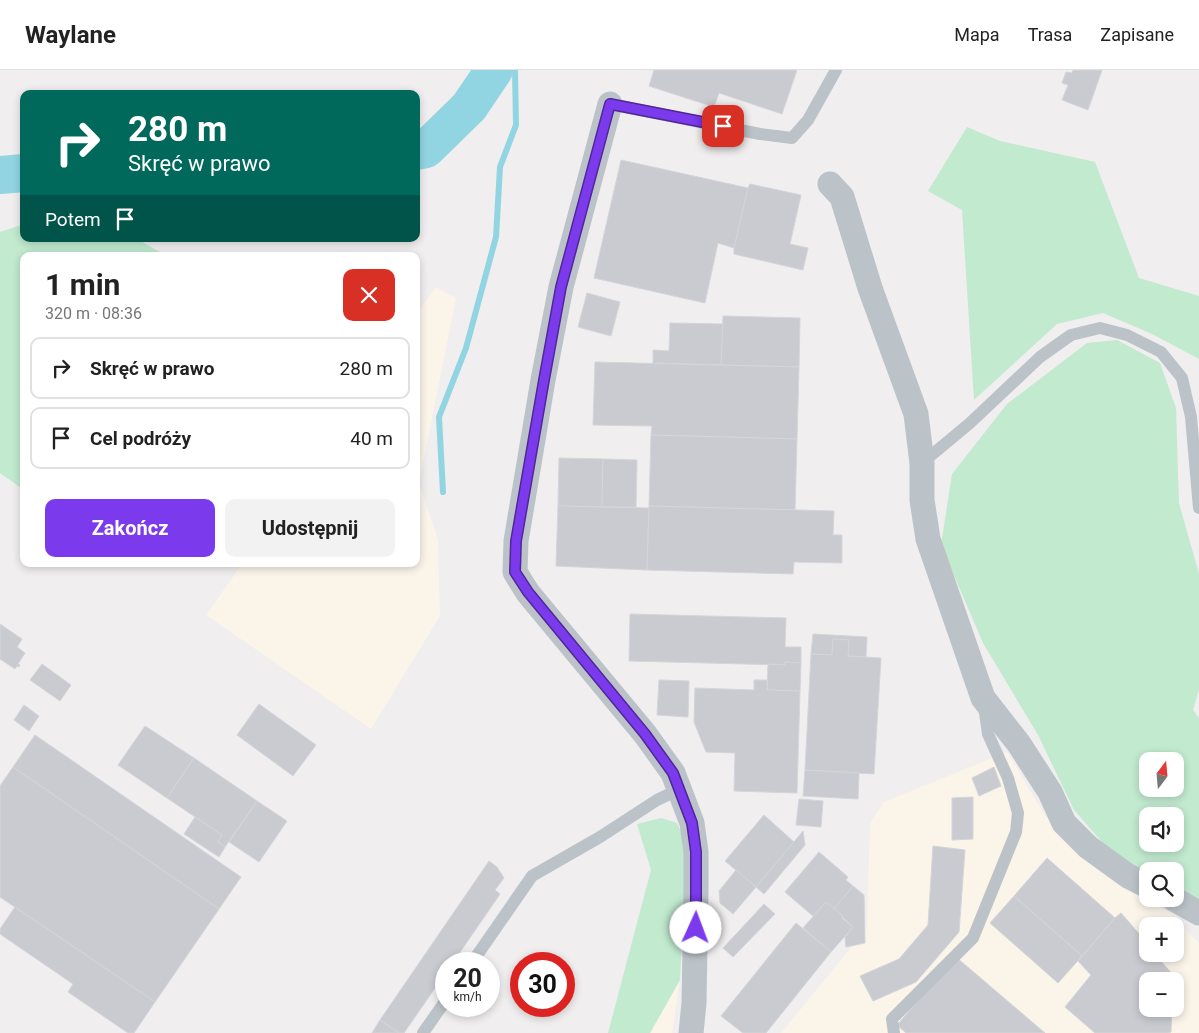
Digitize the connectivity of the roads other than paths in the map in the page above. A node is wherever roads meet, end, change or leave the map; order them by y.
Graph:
1 (836, 70) edge
2 (610, 104) joint
3 (830, 184) dead end
4 (1194, 405) edge
5 (922, 463) junction
6 (1199, 508) edge
7 (984, 698) junction
8 (680, 789) junction
9 (1139, 882) edge
10 (1184, 905) edge
11 (1199, 913) edge
12 (479, 952) edge
13 (435, 1016) edge
14 (423, 1033) edge
15 (691, 1033) edge
16 (894, 1033) edge

1 - 2 lane
2 - 8 street
3 - 5 street
4 - 5 lane
4 - 6 lane
5 - 7 street
7 - 9 street
7 - 16 lane
8 - 12 lane
8 - 15 street
10 - 11 street
13 - 14 lane

